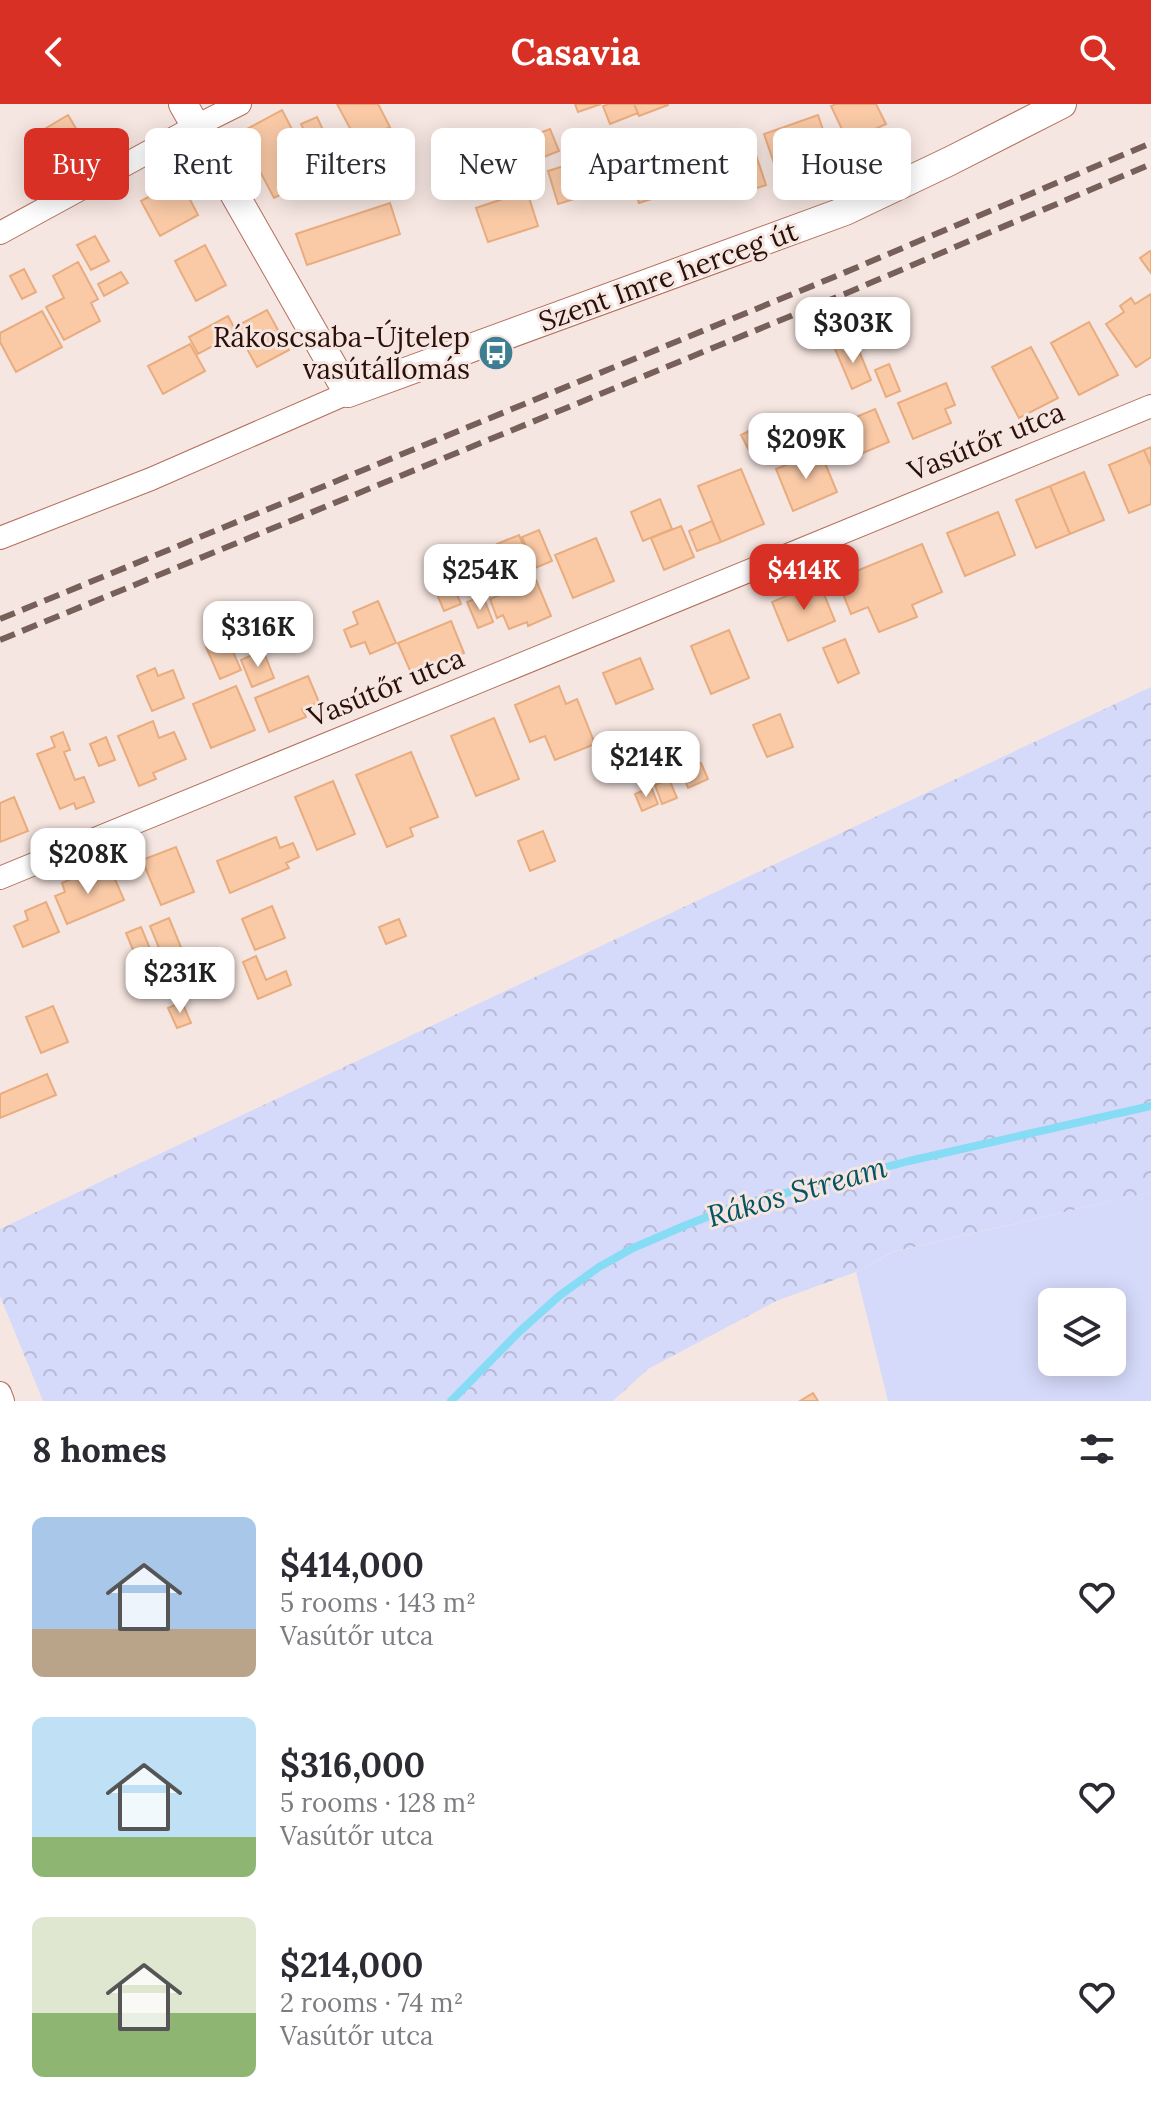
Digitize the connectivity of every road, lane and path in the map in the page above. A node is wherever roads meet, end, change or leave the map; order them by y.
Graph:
1 (240, 104) edge
2 (1062, 104) edge
3 (189, 115) edge
4 (0, 233) edge
5 (348, 393) junction
6 (1151, 406) edge
7 (0, 538) edge
8 (0, 878) edge
9 (0, 1393) edge
10 (3, 1401) edge

1 - 3 street
2 - 5 street, Szent Imre herceg út
3 - 4 street
3 - 5 street
5 - 7 street, Szent Imre herceg út
6 - 8 street, Vasútőr utca
9 - 10 street

